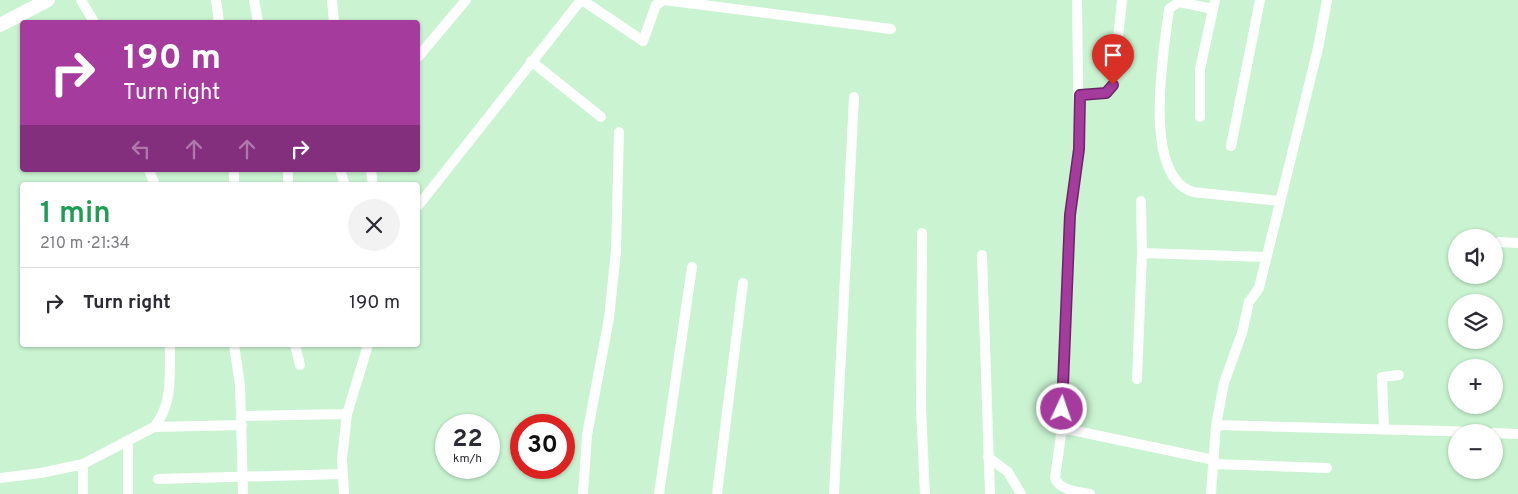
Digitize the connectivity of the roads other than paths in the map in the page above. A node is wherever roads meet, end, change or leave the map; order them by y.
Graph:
1 (48, 0) edge
2 (81, 0) edge
3 (216, 0) edge
4 (254, 0) edge
5 (332, 0) edge
6 (466, 0) edge
7 (582, 0) edge
8 (1077, 0) edge
9 (1122, 0) edge
10 (1260, 0) edge
11 (1328, 0) edge
12 (1214, 4) edge
13 (93, 20) edge
14 (219, 20) edge
15 (258, 20) edge
16 (334, 20) edge
17 (0, 25) edge
18 (891, 29) dead end
19 (420, 55) edge
20 (531, 61) junction
21 (1080, 95) junction
22 (854, 97) dead end
23 (601, 117) dead end
24 (1200, 117) dead end
25 (619, 132) dead end
26 (1230, 146) dead end
27 (1141, 201) dead end
28 (1280, 201) junction
29 (420, 203) edge
30 (922, 234) dead end
31 (1503, 242) edge
32 (1518, 243) edge
33 (1142, 253) junction
34 (982, 255) dead end
35 (1266, 257) junction
36 (692, 267) dead end
37 (743, 283) dead end
38 (170, 347) edge
39 (234, 347) edge
40 (296, 347) edge
41 (367, 347) edge
42 (300, 365) dead end
43 (1400, 375) dead end
44 (1138, 379) dead end
45 (347, 414) junction
46 (241, 421) junction
47 (1216, 425) junction
48 (154, 427) junction
49 (1062, 428) junction
50 (1384, 430) junction
51 (1448, 431) edge
52 (1503, 433) edge
53 (1518, 434) edge
54 (128, 441) junction
55 (988, 457) junction
56 (1214, 462) junction
57 (83, 464) junction
58 (1327, 468) dead end
59 (343, 474) junction
60 (243, 477) junction
61 (0, 478) edge
62 (158, 479) dead end
63 (83, 494) edge
64 (128, 494) edge
65 (243, 494) edge
66 (344, 494) edge
67 (583, 494) edge
68 (659, 494) edge
69 (717, 494) edge
70 (834, 494) edge
71 (925, 494) edge
72 (990, 494) edge
73 (1021, 494) edge
74 (1085, 494) edge
75 (1210, 494) edge

1 - 17 street
2 - 13 street
3 - 14 street
4 - 15 street
5 - 16 street
6 - 19 street
7 - 18 street
7 - 20 street
8 - 21 street
9 - 21 street
10 - 26 street
11 - 28 street
12 - 24 street
12 - 28 street
20 - 23 street
20 - 29 street
21 - 49 street
22 - 70 street
25 - 67 street
27 - 33 street
28 - 35 street
30 - 71 street
31 - 32 street
33 - 35 street
33 - 44 street
34 - 55 street
35 - 47 street
36 - 68 street
37 - 69 street
38 - 48 street
39 - 46 street
40 - 42 street
41 - 45 street
43 - 50 street
45 - 46 street
45 - 59 street
46 - 48 street
46 - 60 street
47 - 50 street
47 - 56 street
48 - 54 street
49 - 56 street
49 - 74 street
50 - 51 street
52 - 53 street
54 - 57 street
54 - 64 street
55 - 72 street
55 - 73 street
56 - 58 street
56 - 75 street
57 - 61 street
57 - 63 street
59 - 60 street
59 - 66 street
60 - 62 street
60 - 65 street

